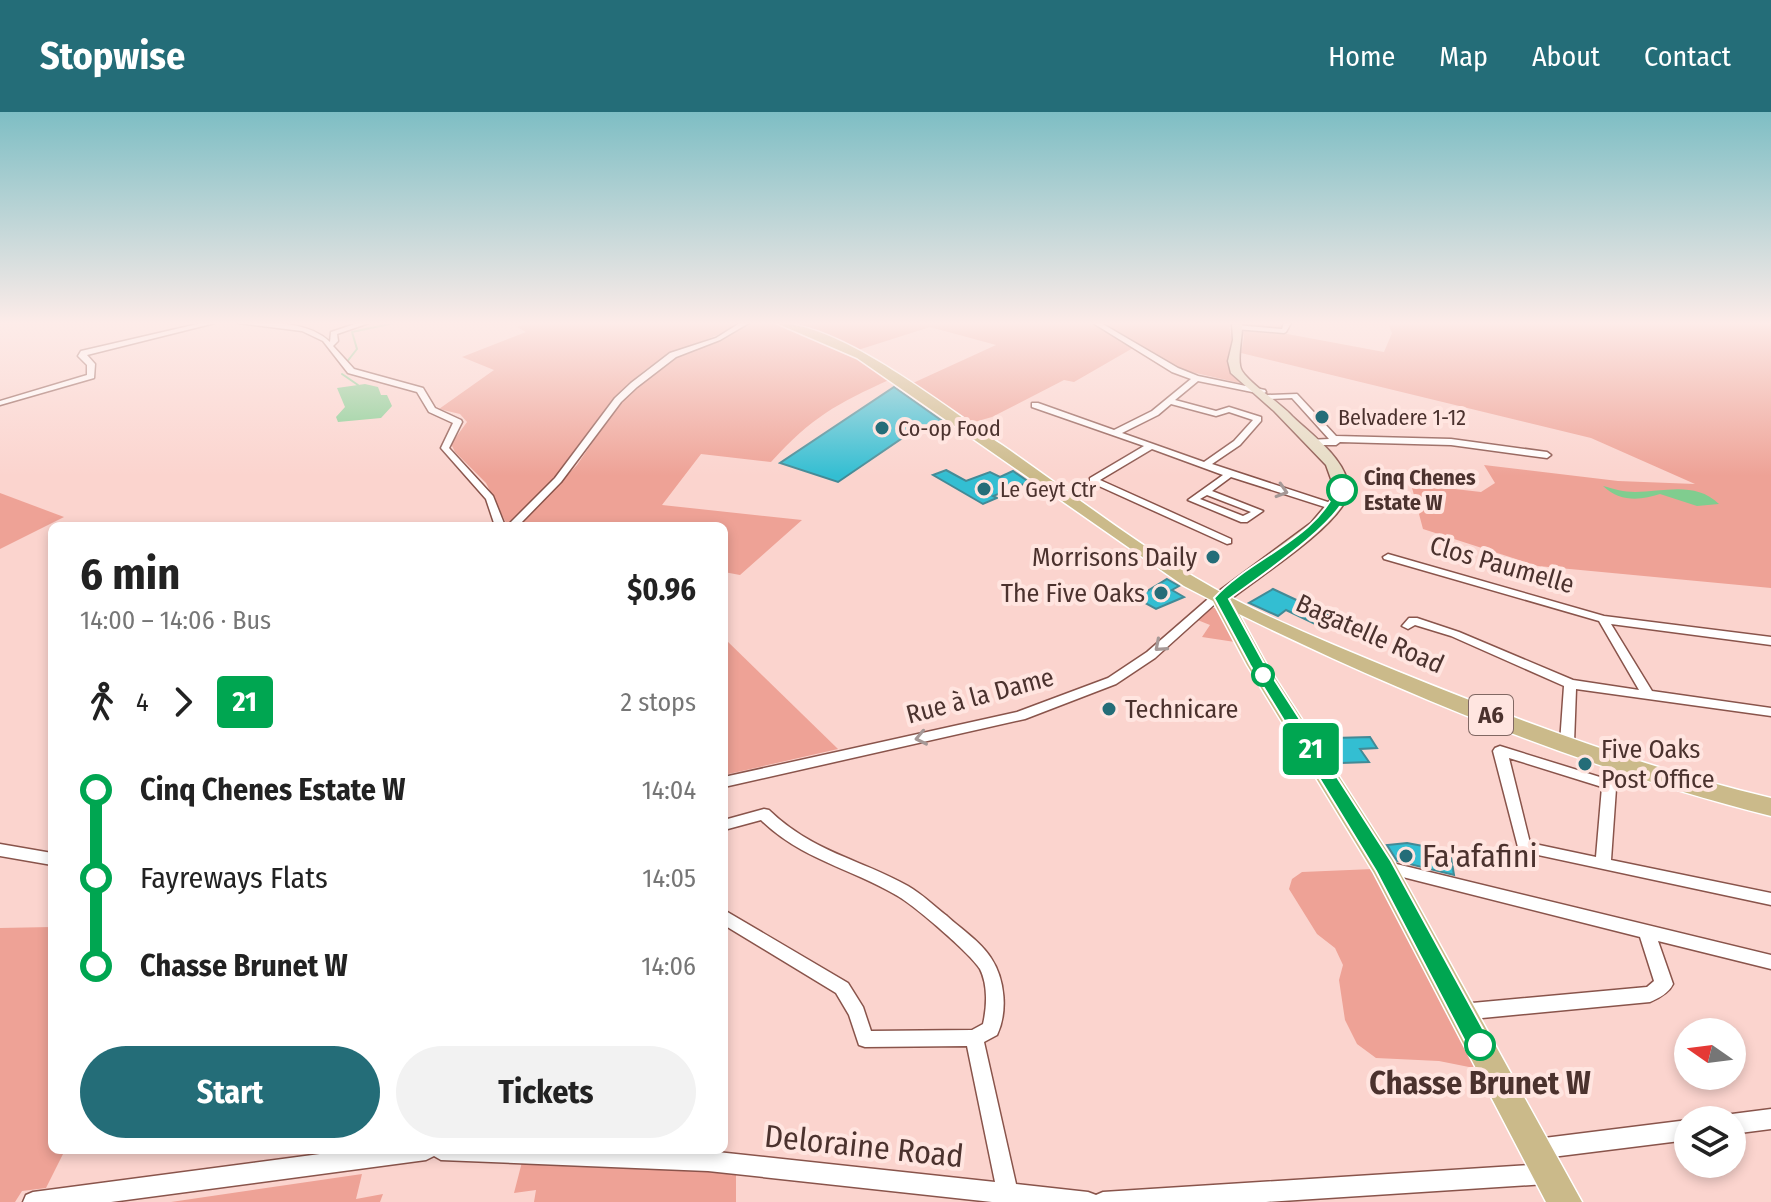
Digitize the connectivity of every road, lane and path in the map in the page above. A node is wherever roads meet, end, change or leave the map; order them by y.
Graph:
1 (91, 374) edge
2 (361, 374) edge
3 (648, 374) edge
4 (888, 374) edge
5 (1185, 374) edge
6 (1242, 374) edge
7 (1196, 378) junction
8 (1265, 395) junction
9 (1170, 401) junction
10 (0, 403) edge
11 (1035, 405) dead end
12 (1311, 415) junction
13 (1291, 416) dead end
14 (1115, 433) junction
15 (1334, 439) junction
16 (1311, 442) junction
17 (1151, 446) junction
18 (1547, 455) dead end
19 (1205, 465) junction
20 (1230, 474) junction
21 (1205, 491) junction
22 (1334, 507) junction
23 (499, 522) edge
24 (516, 522) edge
25 (1227, 541) dead end
26 (1388, 557) dead end
27 (1221, 598) junction
28 (1254, 614) junction
29 (1603, 619) junction
30 (1233, 623) junction
31 (1408, 626) dead end
32 (1771, 641) edge
33 (1570, 684) junction
34 (1648, 695) junction
35 (1771, 712) edge
36 (1567, 743) junction
37 (1611, 760) junction
38 (728, 781) edge
39 (1607, 784) junction
40 (1771, 807) edge
41 (728, 824) edge
42 (0, 850) edge
43 (48, 858) edge
44 (1603, 864) junction
45 (1384, 867) junction
46 (1771, 899) edge
47 (728, 919) edge
48 (1646, 931) junction
49 (1771, 962) edge
50 (1461, 1012) junction
51 (974, 1038) junction
52 (1771, 1119) edge
53 (1746, 1122) edge
54 (1674, 1132) edge
55 (1536, 1149) junction
56 (396, 1154) edge
57 (618, 1154) edge
58 (707, 1156) edge
59 (1550, 1174) junction
60 (1008, 1194) junction
61 (33, 1202) edge
62 (1088, 1202) edge
63 (1103, 1202) edge
64 (1565, 1202) edge

1 - 10 street
2 - 23 street
3 - 24 street
4 - 27 main road, A6
5 - 7 street
6 - 8 main road
7 - 8 street
7 - 9 street
8 - 12 street
8 - 16 main road
9 - 14 street
9 - 19 street
11 - 14 street
12 - 13 street
12 - 15 street
14 - 17 street
15 - 16 street
15 - 18 street
16 - 22 main road
17 - 19 street
17 - 25 street
19 - 20 street
20 - 21 street
20 -> 22 street
21 - 21 street
22 - 27 main road
26 - 29 street, Clos Paumelle
27 - 28 main road, Bagatelle Road / A6
27 - 30 main road
27 -> 38 street, Rue à la Dame
28 - 30 main road
28 - 36 main road, Bagatelle Road / A6
29 - 32 street, Clos Paumelle
29 - 34 street, Clos Paumelle
30 - 45 main road
31 - 33 street
33 - 34 street
33 - 36 street
34 - 35 street
36 - 37 main road, Bagatelle Road / A6
37 - 39 street
37 - 40 main road, Bagatelle Road / A6
39 - 44 street
39 - 44 street
41 - 51 street
42 - 43 street
44 - 46 street
45 - 48 street
45 - 50 main road
47 - 51 street
48 - 49 street
48 - 50 street
50 - 55 main road
51 - 60 street
52 - 53 street
54 - 55 street
55 - 59 main road
56 - 61 street
57 - 58 street, Deloraine Road
58 - 60 street, Deloraine Road
59 - 63 street
59 - 64 main road
60 - 62 street, Deloraine Road

